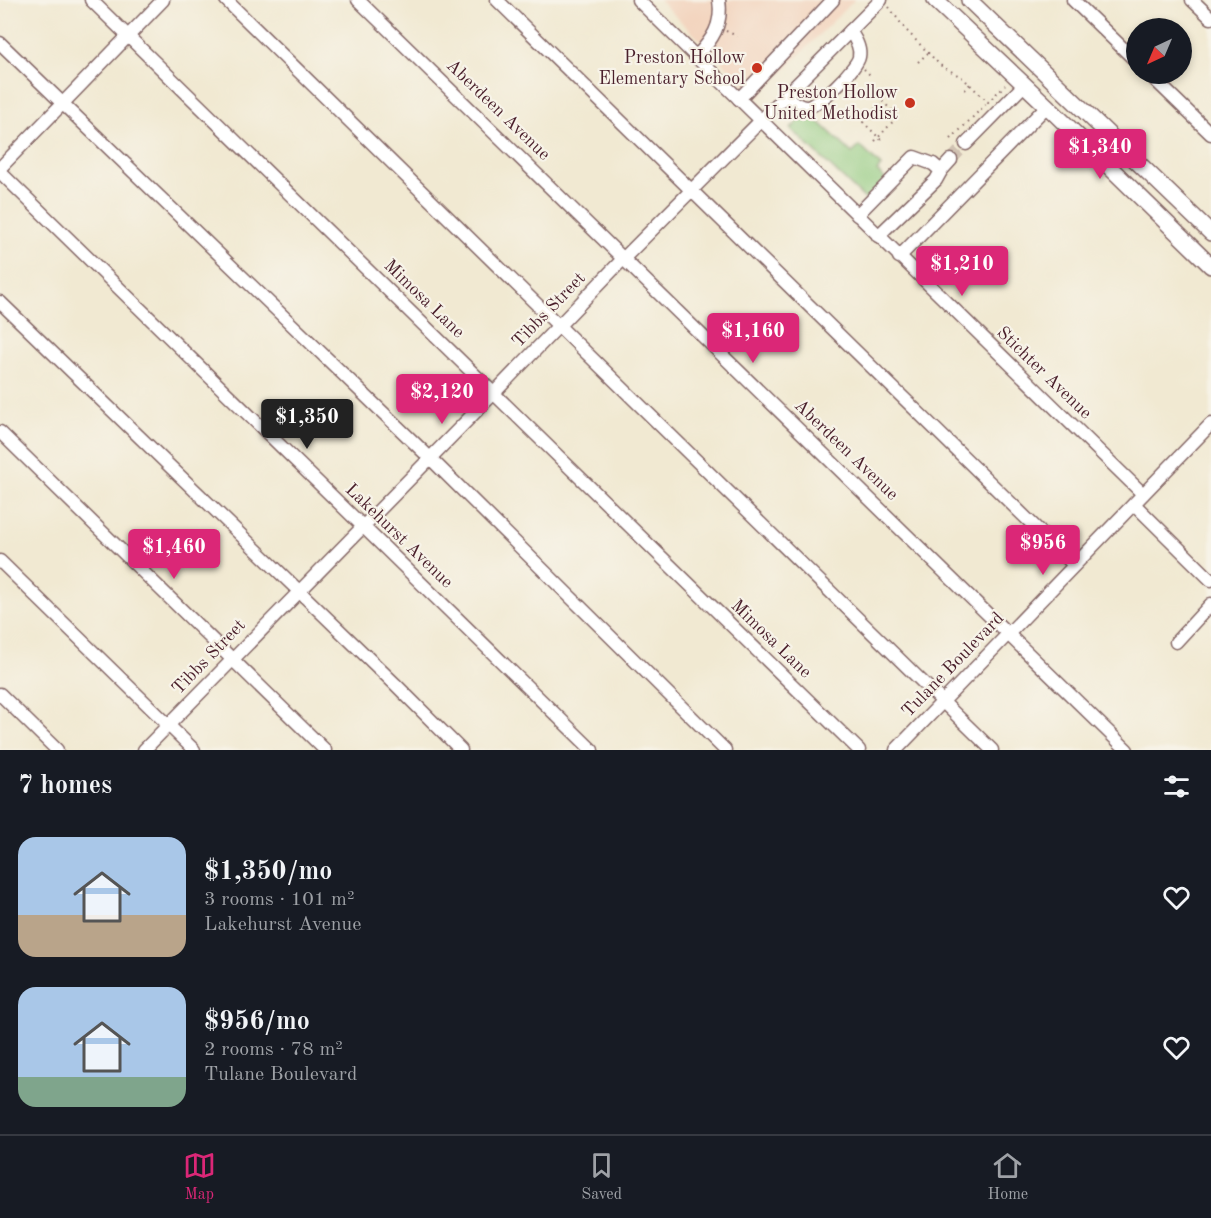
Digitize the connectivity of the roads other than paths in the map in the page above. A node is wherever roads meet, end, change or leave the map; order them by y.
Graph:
1 (91, 0) edge
2 (163, 0) edge
3 (226, 0) edge
4 (358, 0) edge
5 (497, 0) edge
6 (638, 0) edge
7 (719, 0) edge
8 (833, 0) edge
9 (935, 0) edge
10 (969, 0) edge
11 (1073, 0) edge
12 (1192, 0) edge
13 (885, 4) edge
14 (1211, 18) edge
15 (850, 31) junction
16 (128, 36) junction
17 (0, 43) edge
18 (1126, 51) edge
19 (696, 57) junction
20 (1040, 68) junction
21 (1024, 84) junction
22 (1159, 84) edge
23 (785, 96) junction
24 (739, 99) junction
25 (62, 104) junction
26 (1047, 106) junction
27 (761, 120) junction
28 (1211, 134) edge
29 (966, 144) tunnel mouth
30 (951, 160) tunnel mouth
31 (0, 170) edge
32 (941, 171) junction
33 (692, 191) junction
34 (857, 215) junction
35 (1211, 233) edge
36 (878, 236) junction
37 (899, 257) junction
38 (624, 258) junction
39 (1211, 266) edge
40 (0, 302) edge
41 (559, 326) junction
42 (495, 393) junction
43 (1211, 424) edge
44 (0, 432) edge
45 (430, 458) junction
46 (1143, 494) junction
47 (1134, 504) junction
48 (363, 526) junction
49 (0, 561) edge
50 (1074, 565) junction
51 (1211, 580) edge
52 (299, 591) junction
53 (1211, 604) edge
54 (1008, 633) junction
55 (1176, 642) dead end
56 (233, 658) junction
57 (0, 694) edge
58 (942, 702) junction
59 (169, 725) junction
60 (57, 750) edge
61 (144, 750) edge
62 (194, 750) edge
63 (325, 750) edge
64 (461, 750) edge
65 (592, 750) edge
66 (725, 750) edge
67 (859, 750) edge
68 (896, 750) edge
69 (992, 750) edge
70 (1127, 750) edge

1 - 16 street, Mimosa Lane
2 - 16 street
3 - 41 street
4 - 38 street, Aberdeen Avenue
5 - 33 street
6 - 19 street, Stichter Avenue
7 - 19 street
8 - 24 street
9 - 21 main road
10 - 20 main road
11 - 18 street
12 - 14 street
13 - 15 street, Tibbs Street
15 - 23 street, Tibbs Street
15 - 23 street
16 - 25 street
16 - 42 street, Mimosa Lane
17 - 25 street
19 - 24 street, Stichter Avenue
20 - 21 main road
20 - 35 main road
21 - 26 main road
21 - 29 street
22 - 28 street
23 - 27 street, Tibbs Street
24 - 27 street, Stichter Avenue
25 - 31 street
25 - 45 street
26 - 37 street
26 - 39 main road
27 - 33 street, Tibbs Street
27 - 34 street, Stichter Avenue
30 - 32 street
31 - 48 street, Lakehurst Avenue
32 - 34 street
32 - 36 street
33 - 38 street, Tibbs Street
33 - 50 street
34 - 36 street, Stichter Avenue
36 - 37 street, Stichter Avenue
37 - 46 street, Stichter Avenue
38 - 41 street, Tibbs Street
38 - 54 street, Aberdeen Avenue
40 - 52 street
41 - 42 street, Tibbs Street
41 - 58 street
42 - 45 street, Tibbs Street
42 - 67 street, Mimosa Lane
43 - 46 street, Tulane Boulevard
44 - 56 street
45 - 48 street, Tibbs Street
45 - 66 street
46 - 47 street, Tulane Boulevard
47 - 50 street, Tulane Boulevard
47 - 51 street
48 - 52 street, Tibbs Street
48 - 65 street, Lakehurst Avenue
49 - 59 street
50 - 54 street, Tulane Boulevard
52 - 56 street, Tibbs Street
52 - 64 street
53 - 55 street
54 - 58 street, Tulane Boulevard
54 - 70 street, Aberdeen Avenue
56 - 59 street, Tibbs Street
56 - 63 street
57 - 60 street
58 - 68 street, Tulane Boulevard
58 - 69 street
59 - 61 street, Tibbs Street
59 - 62 street

